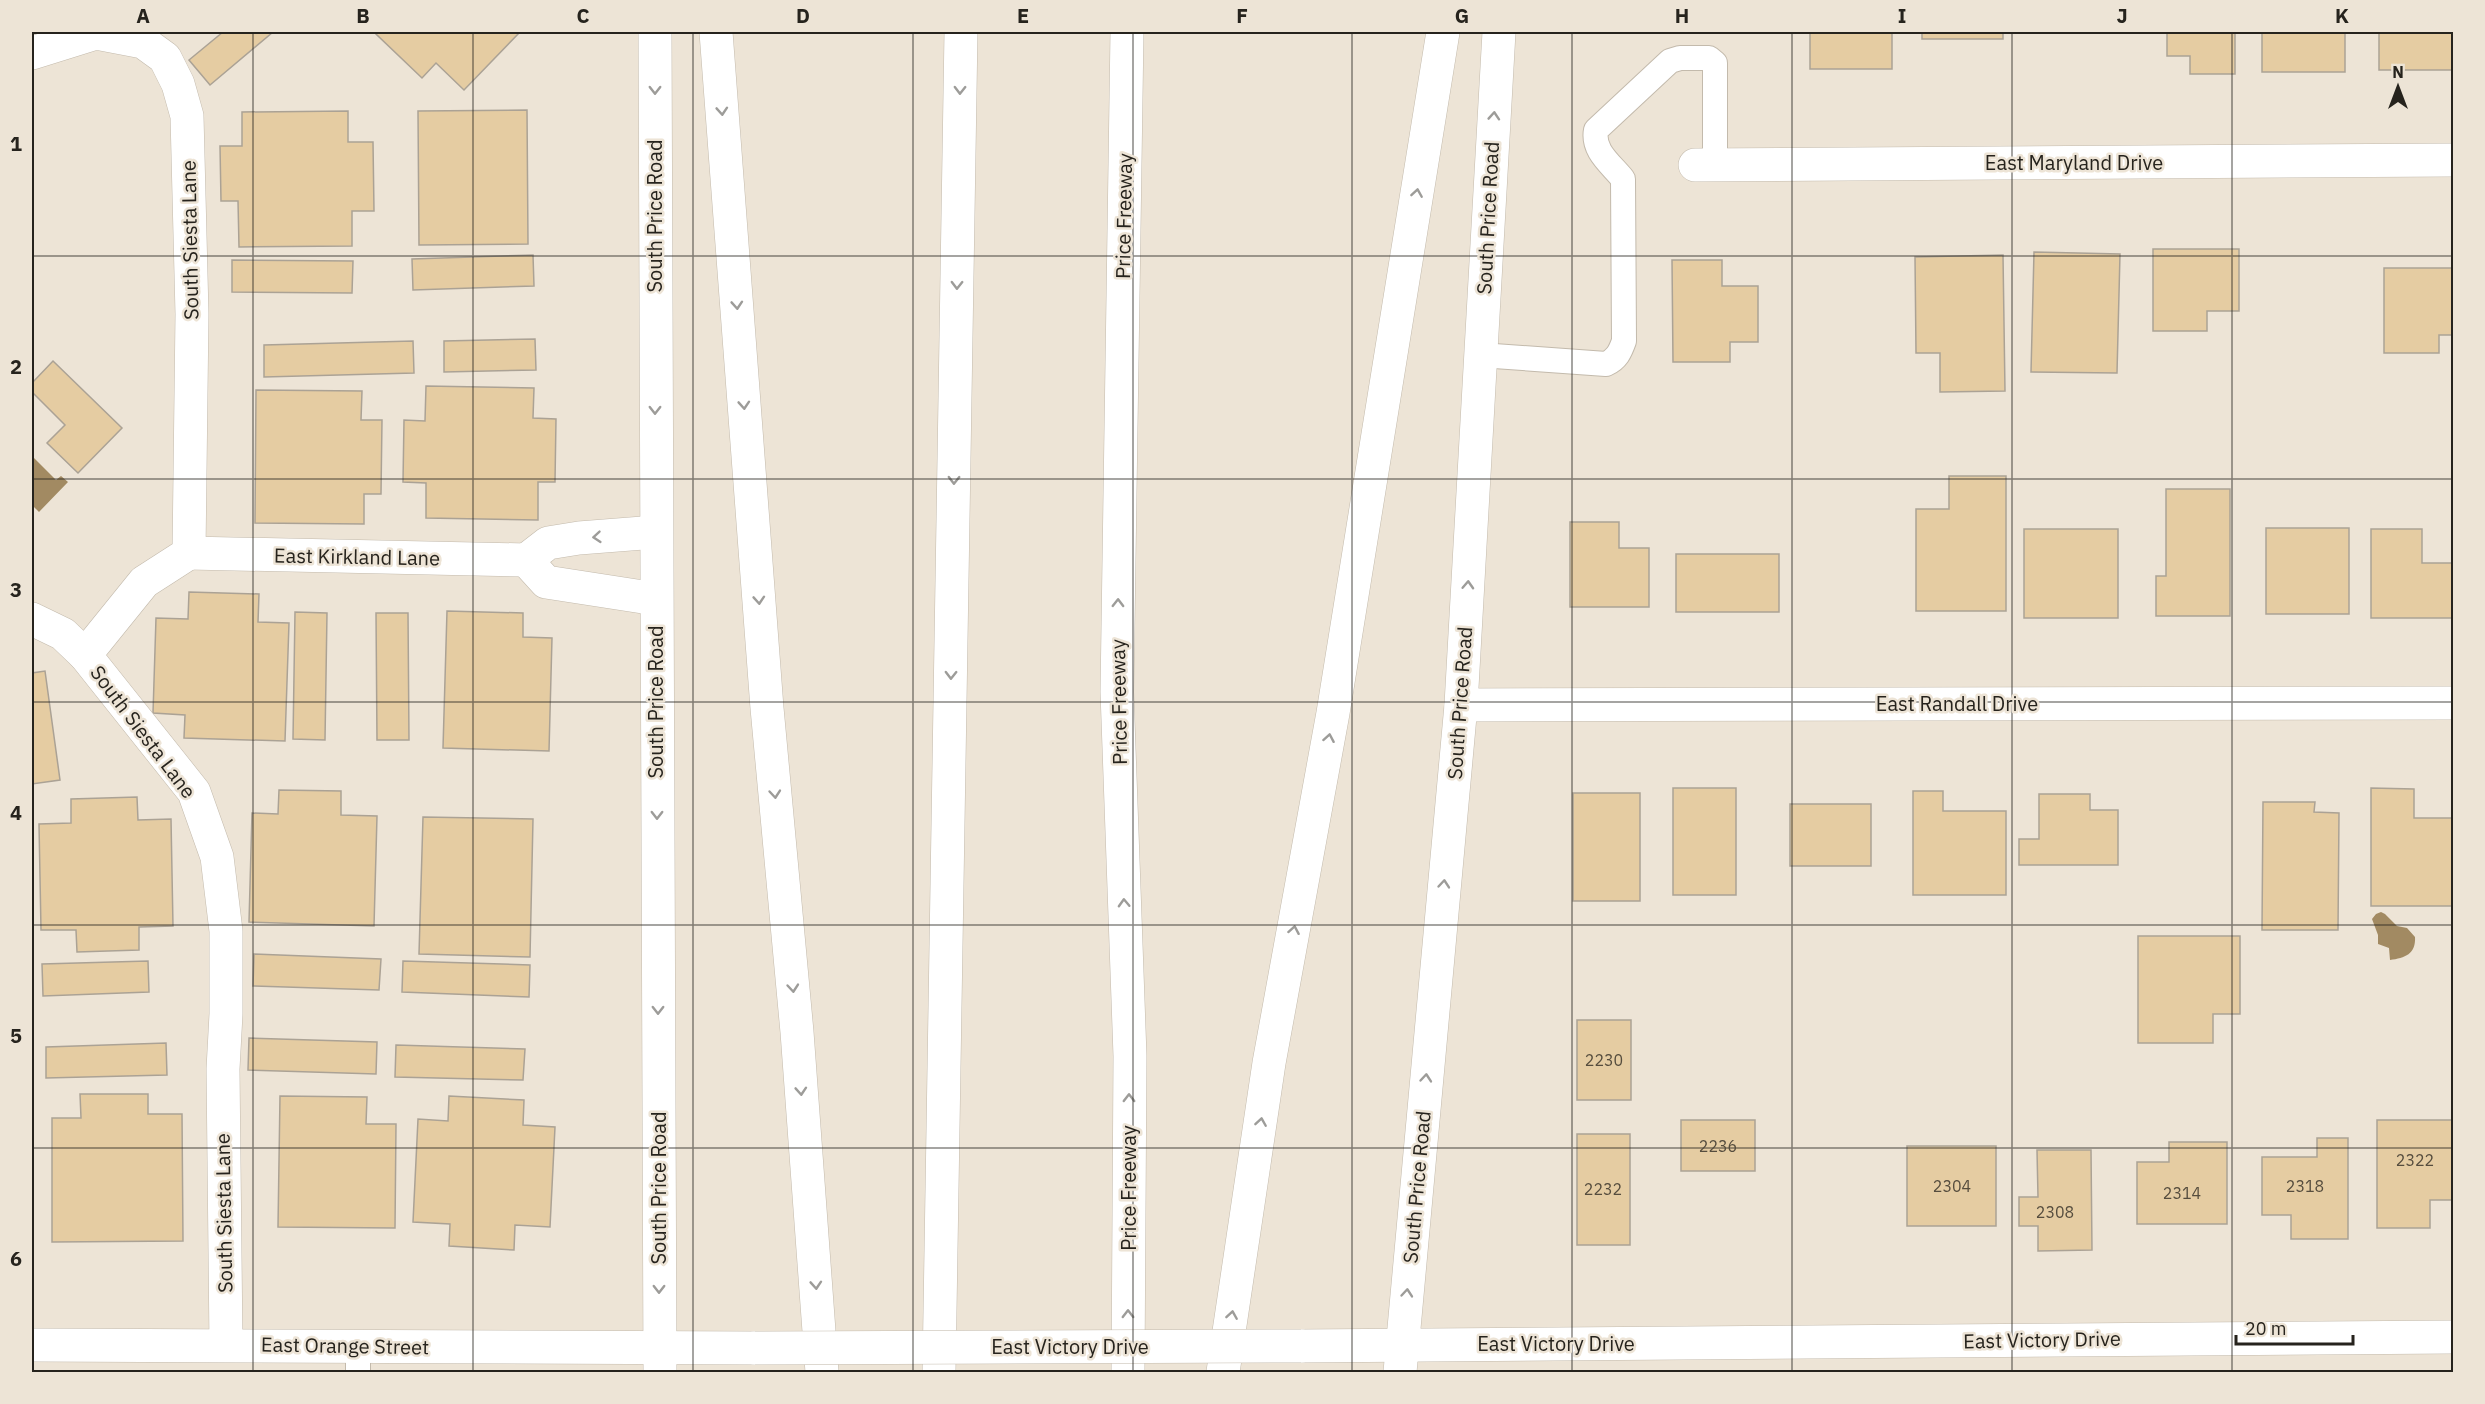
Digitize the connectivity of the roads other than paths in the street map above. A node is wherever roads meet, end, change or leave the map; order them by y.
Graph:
1 (655, 32) edge
2 (716, 32) edge
3 (960, 32) edge
4 (1127, 32) edge
5 (1443, 32) edge
6 (1499, 32) edge
7 (32, 53) edge
8 (2454, 160) edge
9 (1705, 165) joint
10 (1480, 355) junction
11 (656, 532) junction
12 (189, 553) junction
13 (526, 560) junction
14 (656, 599) junction
15 (32, 619) edge
16 (85, 655) junction
17 (2454, 703) edge
18 (1461, 705) junction
19 (2454, 1337) edge
20 (32, 1345) edge
21 (226, 1345) junction
22 (93, 1359) edge
23 (358, 1359) edge
24 (1401, 1359) edge
25 (609, 1360) edge
26 (660, 1360) edge
27 (822, 1372) edge
28 (939, 1372) edge
29 (1128, 1372) edge
30 (1223, 1372) edge

1 -> 11 main road, South Price Road
2 -> 27 main road
3 -> 28 main road
29 -> 4 main road, Price Freeway
30 -> 5 main road
10 -> 6 main road, South Price Road
7 - 12 main road, South Siesta Lane
8 - 9 main road, East Maryland Drive
9 - 10 lane
18 -> 10 main road, South Price Road
11 -> 13 main road
11 - 14 main road, South Price Road
12 - 13 main road, East Kirkland Lane
12 - 16 main road, South Siesta Lane
13 - 14 main road
14 -> 26 main road, South Price Road
15 - 16 main road
16 - 21 main road, South Siesta Lane
17 - 18 main road, East Randall Drive
24 -> 18 main road, South Price Road
19 - 24 main road, East Victory Drive
20 - 22 main road, East Orange Street
21 - 22 main road, East Orange Street
21 - 23 main road, East Orange Street
23 - 25 main road, East Orange Street
24 - 26 main road, East Victory Drive, bridge
25 - 26 main road, East Orange Street

